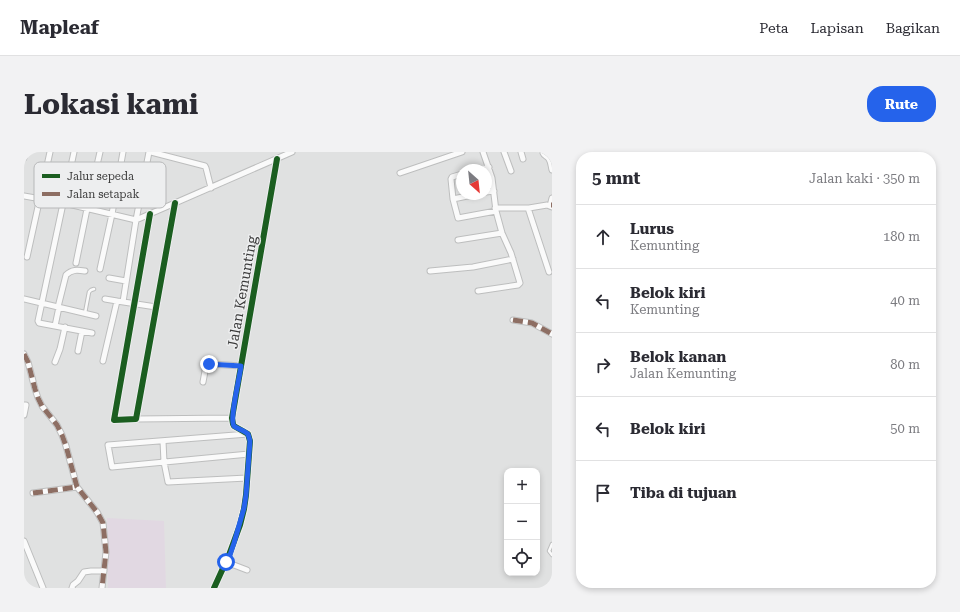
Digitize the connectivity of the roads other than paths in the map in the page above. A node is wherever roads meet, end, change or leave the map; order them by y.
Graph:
1 (25, 152) edge
2 (50, 152) edge
3 (74, 152) edge
4 (100, 152) edge
5 (123, 152) edge
6 (150, 152) edge
7 (292, 152) edge
8 (462, 152) edge
9 (483, 152) edge
10 (504, 152) edge
11 (521, 152) edge
12 (543, 153) edge
13 (24, 158) edge
14 (277, 159) junction
15 (523, 159) dead end
16 (48, 162) edge
17 (72, 162) edge
18 (98, 162) edge
19 (121, 162) edge
20 (148, 162) edge
21 (488, 164) edge
22 (552, 170) edge
23 (511, 171) dead end
24 (400, 173) dead end
25 (456, 176) edge
26 (492, 178) edge
27 (211, 188) junction
28 (494, 191) joint
29 (24, 196) edge
30 (34, 197) edge
31 (453, 198) junction
32 (456, 198) edge
33 (552, 198) edge
34 (175, 203) junction
35 (551, 206) edge
36 (166, 207) edge
37 (37, 208) edge
38 (63, 208) edge
39 (83, 208) edge
40 (113, 208) edge
41 (138, 208) edge
42 (164, 208) edge
43 (528, 208) junction
44 (87, 209) junction
45 (496, 209) junction
46 (112, 214) junction
47 (150, 214) junction
48 (136, 220) junction
49 (502, 233) junction
50 (458, 240) dead end
51 (27, 256) dead end
52 (513, 259) junction
53 (76, 263) dead end
54 (100, 269) dead end
55 (430, 270) dead end
56 (85, 271) dead end
57 (549, 272) dead end
58 (109, 278) dead end
59 (126, 281) junction
60 (94, 289) dead end
61 (478, 292) dead end
62 (105, 298) dead end
63 (24, 299) edge
64 (120, 301) junction
65 (43, 304) junction
66 (135, 305) junction
67 (59, 307) junction
68 (156, 308) junction
69 (85, 313) junction
70 (96, 316) dead end
71 (513, 320) dead end
72 (55, 326) junction
73 (65, 328) junction
74 (82, 331) junction
75 (92, 333) dead end
76 (552, 334) edge
77 (78, 351) dead end
78 (24, 354) edge
79 (103, 361) dead end
80 (55, 362) dead end
81 (241, 366) junction
82 (203, 382) dead end
83 (24, 405) edge
84 (24, 415) edge
85 (232, 418) junction
86 (136, 419) junction
87 (248, 434) junction
88 (163, 440) junction
89 (249, 454) junction
90 (164, 462) junction
91 (248, 478) junction
92 (77, 488) junction
93 (33, 493) dead end
94 (24, 542) edge
95 (552, 544) edge
96 (552, 555) edge
97 (226, 562) junction
98 (247, 570) dead end
99 (104, 571) junction
100 (42, 588) edge
101 (72, 588) edge
102 (102, 588) edge
103 (214, 588) edge

1 - 13 street
2 - 16 street
3 - 17 street
4 - 18 street
5 - 19 street
6 - 20 street
6 - 27 street
7 - 14 street
8 - 24 street
9 - 21 street
10 - 23 street
11 - 15 street
12 - 22 street
14 - 27 street
14 - 81 street, Jalan Kemunting
25 - 31 street
26 - 28 street
27 - 34 street
28 - 45 street
29 - 30 street
31 - 32 street
31 - 45 street
33 - 35 street
34 - 36 street
34 - 68 street
35 - 43 street
37 - 51 street
38 - 65 street
39 - 44 street
40 - 46 street
41 - 48 street
42 - 47 street
43 - 45 street
43 - 57 street
44 - 46 street
44 - 53 street
45 - 49 street
46 - 48 street
46 - 54 street
47 - 48 street
47 - 66 street
48 - 59 street
49 - 50 street
49 - 52 street
52 - 55 street
52 - 61 street
56 - 67 street
58 - 59 street
59 - 64 street
60 - 69 lane
62 - 64 street
63 - 65 street
64 - 66 street
64 - 79 street
65 - 67 street
65 - 72 street
66 - 68 street
66 - 86 street
67 - 69 street
67 - 72 street
68 - 86 street
69 - 70 street
71 - 76 street
72 - 73 street
73 - 74 street
73 - 80 street
74 - 75 street
74 - 77 street
78 - 92 street
81 - 82 street
81 - 85 street, Jalan Kemunting
83 - 84 street
85 - 86 street
85 - 87 street
87 - 88 street
87 - 89 street
88 - 90 street
88 - 90 street
89 - 90 street
89 - 91 street
90 - 91 street
91 - 97 street
92 - 93 street
92 - 99 street
94 - 100 street
95 - 96 lane
97 - 98 street
97 - 103 street
99 - 101 street
99 - 102 street

